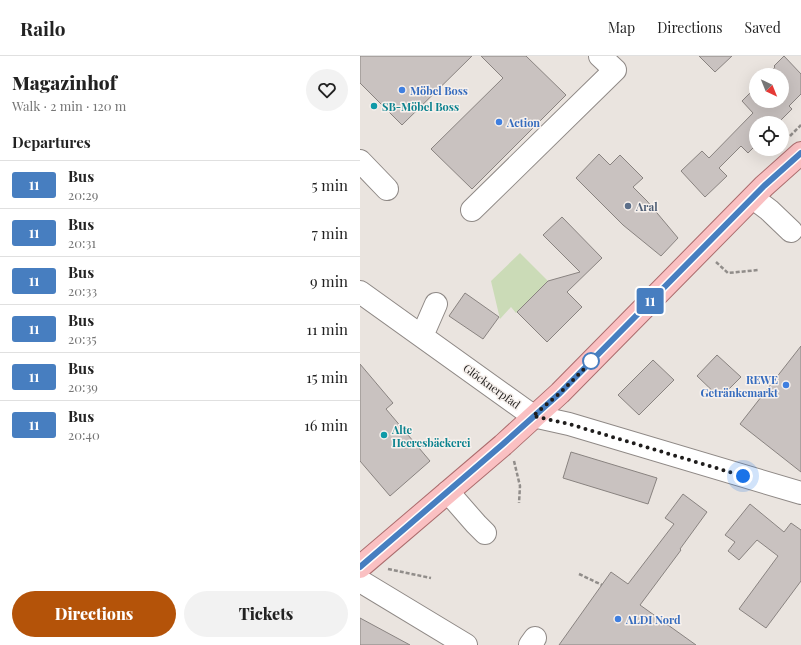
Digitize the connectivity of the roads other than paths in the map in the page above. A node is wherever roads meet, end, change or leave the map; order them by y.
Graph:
1 (600, 56) edge
2 (801, 153) edge
3 (360, 161) edge
4 (387, 189) dead end
5 (753, 198) junction
6 (472, 210) dead end
7 (791, 231) dead end
8 (360, 292) edge
9 (436, 304) dead end
10 (422, 336) junction
11 (533, 416) junction
12 (448, 492) junction
13 (801, 493) edge
14 (485, 533) dead end
15 (360, 567) edge
16 (360, 581) edge
17 (466, 645) edge

1 - 6 street
2 - 5 main road
3 - 4 street
5 - 7 street
5 - 11 main road
8 - 10 street, Glöcknerpfad
9 - 10 street
10 - 11 street, Glöcknerpfad
11 - 12 main road
11 - 13 street, Glöcknerpfad
12 - 14 street
12 - 15 main road
16 - 17 street

